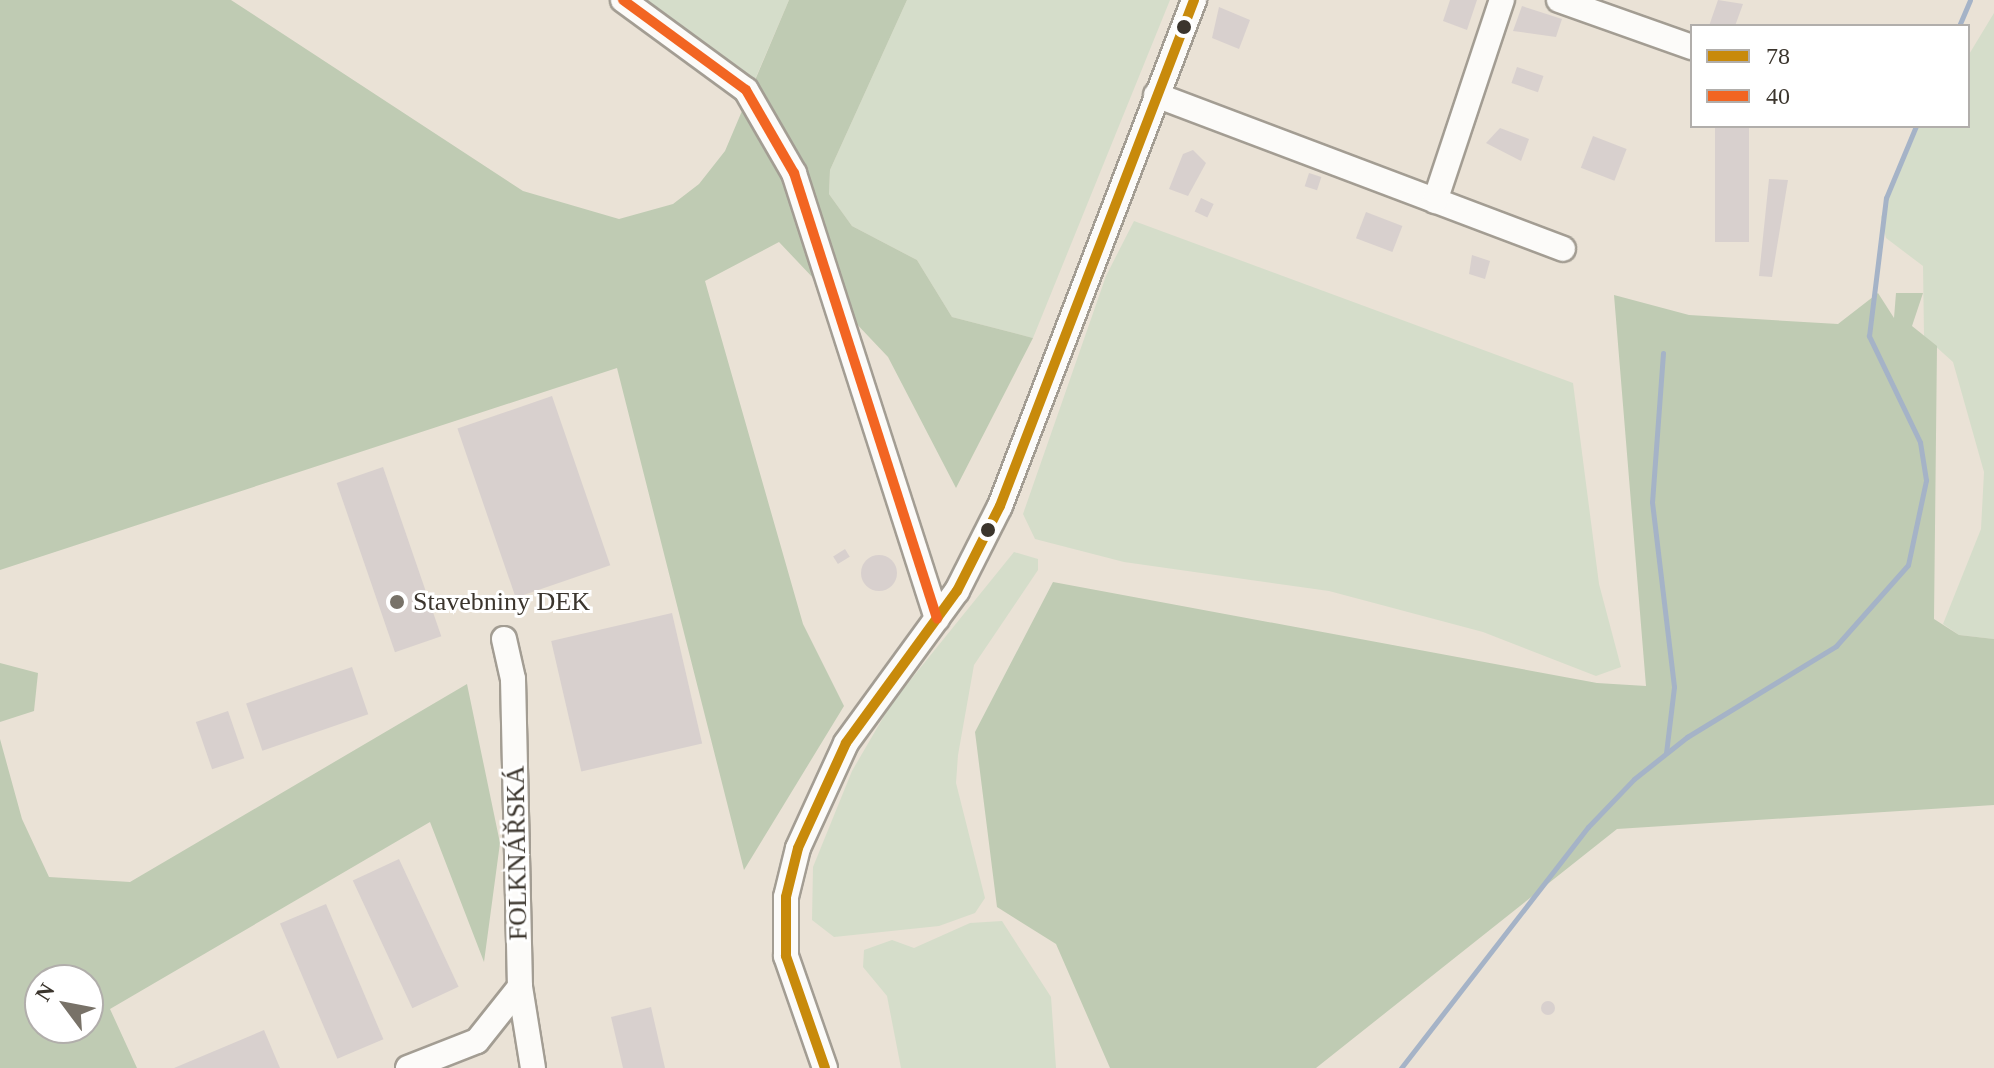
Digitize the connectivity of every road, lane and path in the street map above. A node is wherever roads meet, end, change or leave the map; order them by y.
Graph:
1 (623, 0) edge
2 (1194, 0) edge
3 (1502, 0) edge
4 (1570, 2) edge
5 (1690, 46) edge
6 (1156, 95) junction
7 (1435, 201) junction
8 (1563, 249) dead end
9 (937, 619) junction
10 (504, 639) dead end
11 (520, 987) junction
12 (408, 1068) edge
13 (533, 1068) edge
14 (825, 1068) edge

1 - 9 street
2 - 6 street
3 - 7 street
4 - 5 street
6 - 7 street
6 - 9 street
7 - 8 street
9 - 14 street
10 - 11 street, FOLKNÁŘSKÁ
11 - 12 street
11 - 13 street, FOLKNÁŘSKÁ

